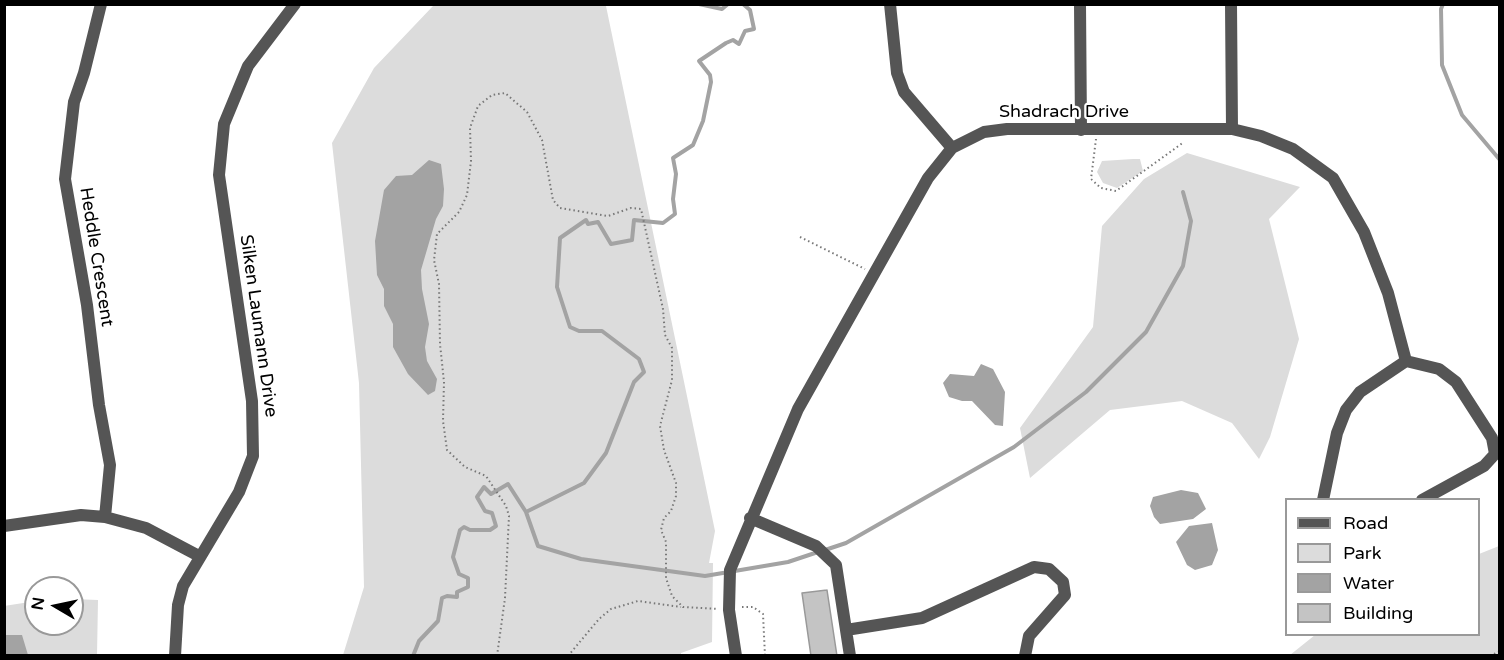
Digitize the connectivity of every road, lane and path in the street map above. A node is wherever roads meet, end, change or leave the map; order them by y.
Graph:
1 (101, 4) edge
2 (295, 4) edge
3 (890, 4) edge
4 (1080, 4) edge
5 (1231, 4) edge
6 (1200, 129) junction
7 (1232, 129) junction
8 (1080, 130) junction
9 (1097, 130) junction
10 (952, 148) junction
11 (800, 237) dead end
12 (876, 274) junction
13 (1406, 361) junction
14 (1323, 498) edge
15 (1426, 498) edge
16 (105, 517) junction
17 (750, 518) junction
18 (4, 526) edge
19 (199, 556) junction
20 (666, 578) dead end
21 (683, 607) dead end
22 (846, 630) junction
23 (1500, 651) edge
24 (174, 656) edge
25 (497, 656) edge
26 (568, 656) edge
27 (736, 656) edge
28 (850, 656) edge
29 (1025, 656) edge
30 (1490, 656) edge

1 - 16 street, Heddle Crescent
2 - 19 street, Silken Laumann Drive
3 - 10 street
4 - 8 street
5 - 7 street
6 - 7 street, Shadrach Drive
6 - 9 street, Shadrach Drive
6 - 9 path
7 - 13 street, Shadrach Drive
8 - 9 street, Shadrach Drive
8 - 10 street, Shadrach Drive
10 - 12 street, Shadrach Drive
11 - 12 path
12 - 17 street, Shadrach Drive
13 - 14 street
13 - 15 street
16 - 18 street
16 - 19 street
17 - 22 street
17 - 27 street, Shadrach Drive
19 - 24 street, Silken Laumann Drive
20 - 25 path
21 - 26 path
22 - 28 street
22 - 29 street
23 - 30 path

